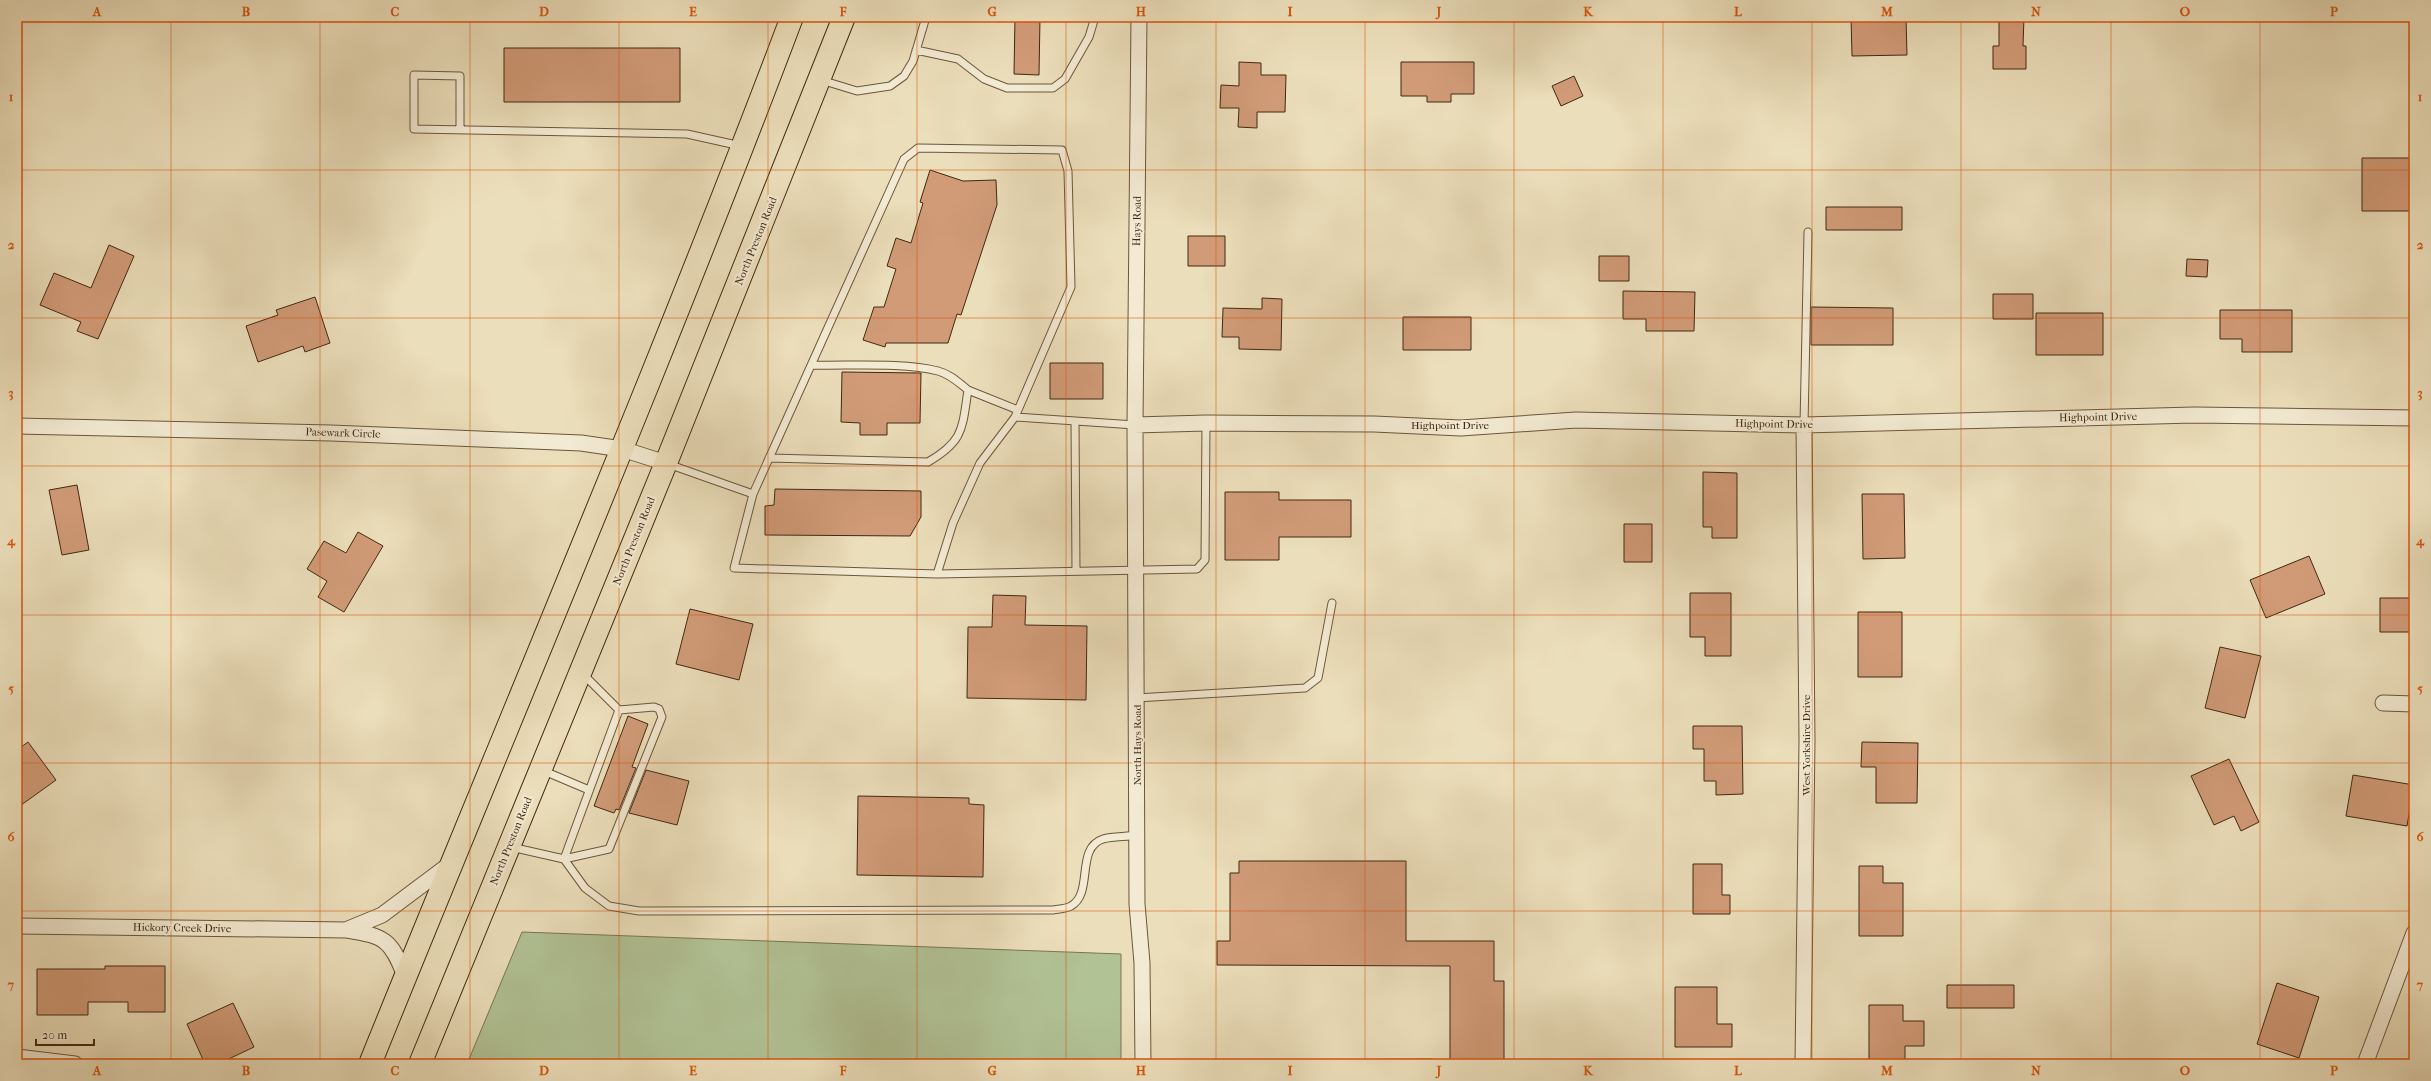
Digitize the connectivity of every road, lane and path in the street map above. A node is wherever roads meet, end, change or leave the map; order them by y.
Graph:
1 (792, 17) edge
2 (844, 17) edge
3 (926, 17) edge
4 (1095, 17) edge
5 (1140, 17) edge
6 (916, 50) junction
7 (820, 80) junction
8 (460, 130) junction
9 (743, 146) junction
10 (1808, 232) dead end
11 (812, 365) junction
12 (968, 390) junction
13 (1017, 414) junction
14 (2414, 418) edge
15 (1075, 421) junction
16 (1206, 423) junction
17 (1134, 425) junction
18 (1804, 425) junction
19 (17, 426) edge
20 (622, 449) junction
21 (769, 458) junction
22 (666, 463) junction
23 (753, 494) junction
24 (1136, 570) junction
25 (1076, 571) junction
26 (937, 574) junction
27 (1332, 603) dead end
28 (581, 672) junction
29 (1136, 698) junction
30 (2383, 703) dead end
31 (2414, 704) edge
32 (619, 710) junction
33 (540, 769) junction
34 (590, 790) junction
35 (1137, 836) junction
36 (509, 846) junction
37 (564, 859) junction
38 (453, 862) junction
39 (17, 926) edge
40 (347, 930) junction
41 (2414, 933) edge
42 (405, 976) junction
43 (17, 1057) edge
44 (1432, 1063) dead end
45 (75, 1064) edge
46 (370, 1064) edge
47 (420, 1064) edge
48 (1143, 1064) edge
49 (1316, 1064) edge
50 (1803, 1064) edge
51 (2365, 1064) edge

1 - 9 main road
2 - 7 main road, North Preston Road
3 - 6 lane
4 - 6 lane
5 - 17 street, Hays Road
6 - 7 lane
7 - 22 main road, North Preston Road
8 - 8 lane
8 - 9 lane
9 - 20 main road
10 - 18 lane
11 - 12 lane
11 - 13 lane
11 - 21 lane
12 - 13 lane
12 - 21 lane
13 - 15 lane
13 - 26 lane
14 - 18 street, Highpoint Drive
15 - 17 lane
15 - 25 lane
16 - 17 street, Highpoint Drive
16 - 18 street, Highpoint Drive
16 - 24 lane
17 - 24 street, North Hays Road
18 - 50 street, West Yorkshire Drive
19 - 20 street, Pasewark Circle
20 - 22 street, Pasewark Circle
20 - 38 main road
21 - 23 lane
22 - 23 lane
22 - 28 main road, North Preston Road
23 - 26 lane
24 - 25 lane
24 - 29 street, North Hays Road
25 - 26 lane
27 - 29 lane
28 - 32 lane
28 - 33 main road, North Preston Road
29 - 35 street, North Hays Road
30 - 31 street
32 - 34 lane
32 - 37 lane
33 - 34 lane
33 - 36 main road, North Preston Road
34 - 37 lane
35 - 37 lane
35 - 48 street, North Hays Road
36 - 37 lane
36 - 47 main road, North Preston Road
38 - 40 street, Hickory Creek Drive
38 - 42 main road
39 - 40 street, Hickory Creek Drive
40 - 42 street, Hickory Creek Drive
41 - 51 street
42 - 46 main road
43 - 45 street
44 - 49 lane

